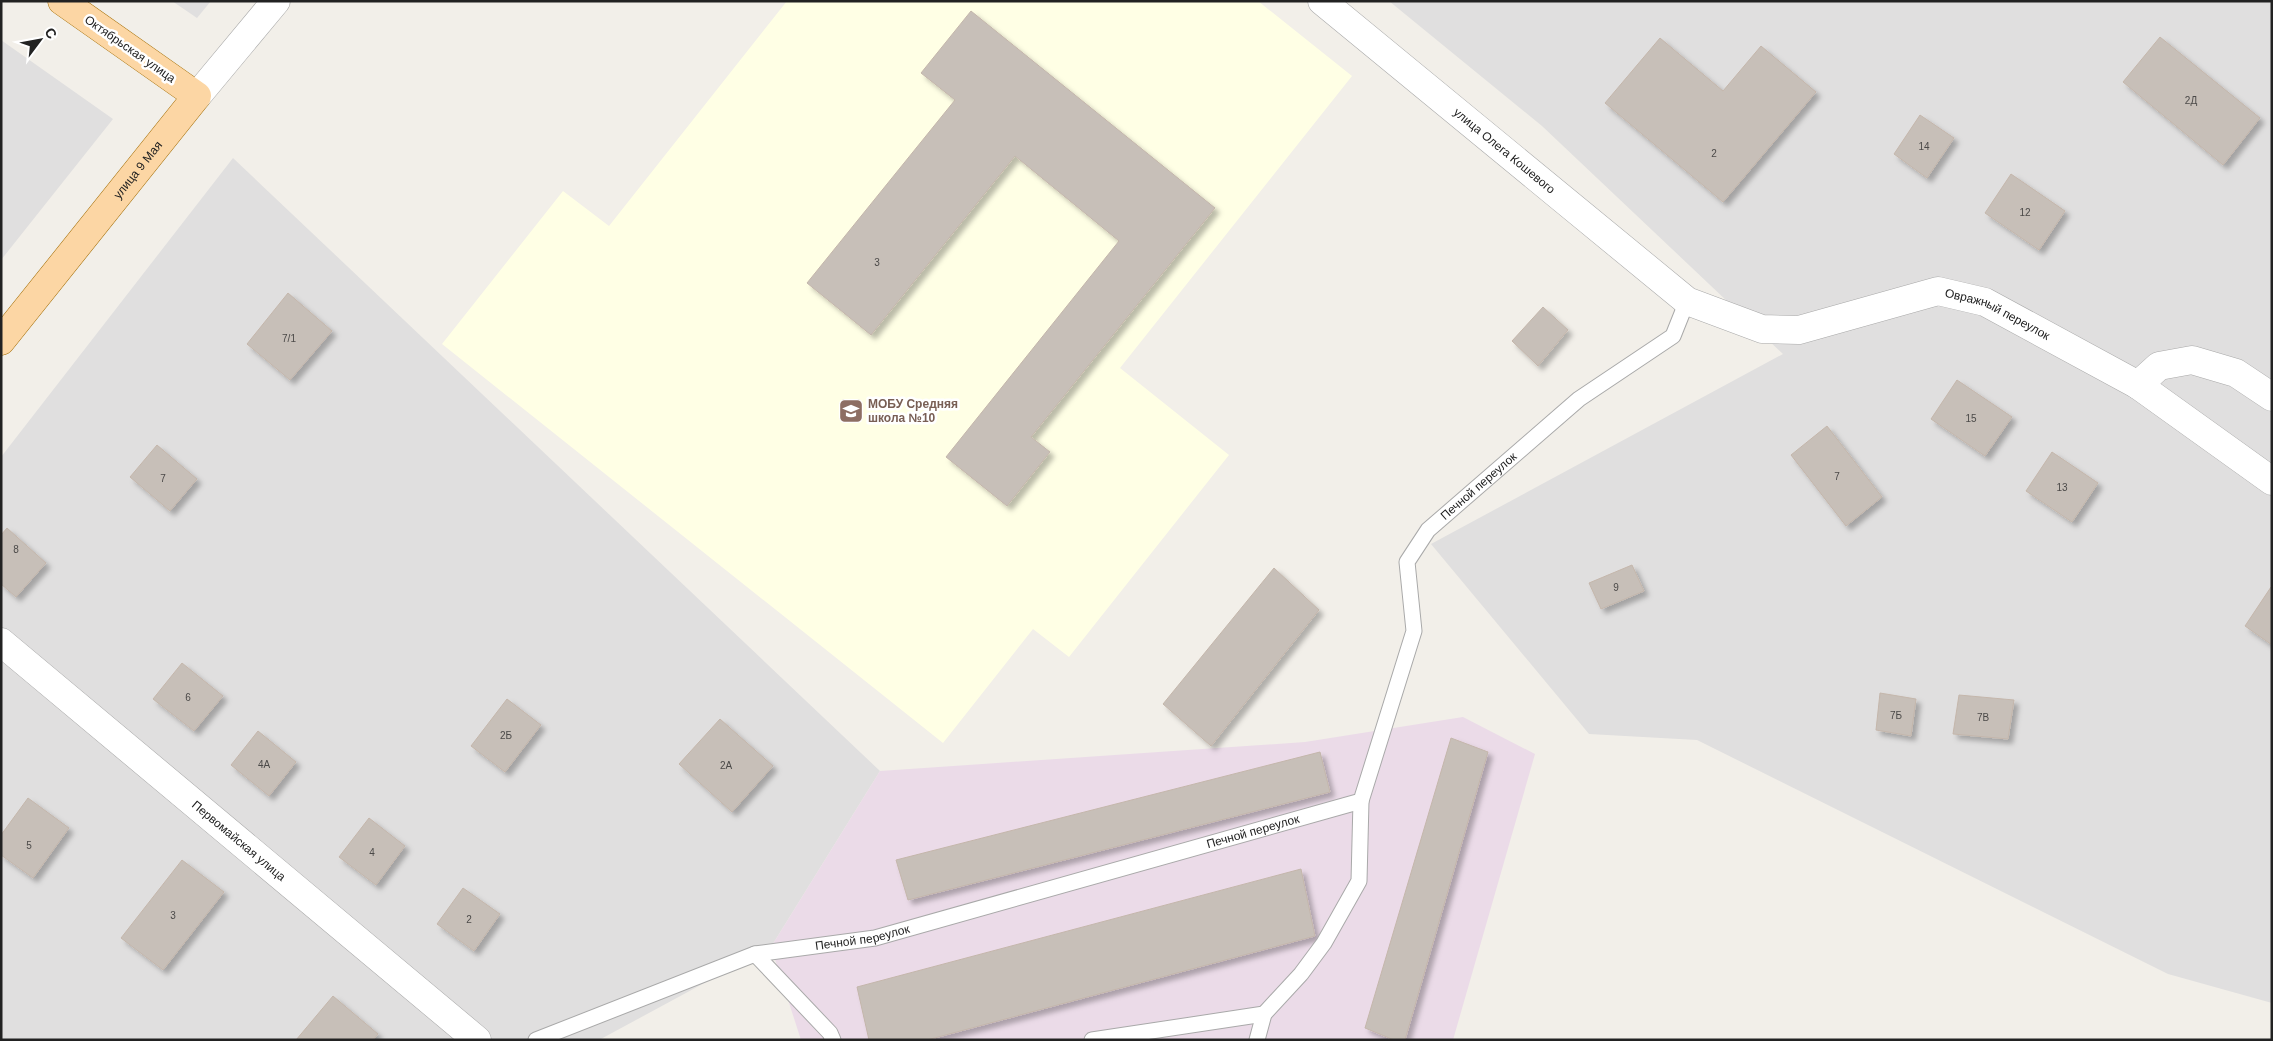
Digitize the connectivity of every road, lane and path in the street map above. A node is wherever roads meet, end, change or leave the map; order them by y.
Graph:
1 (62, 1) edge
2 (276, 1) edge
3 (1322, 1) edge
4 (197, 96) junction
5 (1687, 301) junction
6 (1, 341) edge
7 (2138, 385) junction
8 (2272, 398) edge
9 (2272, 481) edge
10 (1, 642) edge
11 (1362, 801) junction
12 (755, 954) junction
13 (1264, 1014) junction
14 (477, 1040) edge
15 (536, 1040) edge
16 (833, 1040) edge
17 (1092, 1040) edge
18 (1257, 1040) edge

1 - 4 main road, Октябрьская улица
2 - 4 street, улица 9 Мая
3 - 5 street, улица Олега Кошевого
4 - 6 main road, улица 9 Мая
5 - 7 street, Овражный переулок
5 - 11 lane, Печной переулок
7 - 8 street
7 - 9 street, Овражный переулок
10 - 14 street, Первомайская улица
11 - 12 lane, Печной переулок
11 - 13 lane
12 - 15 lane, Печной переулок
12 - 16 lane
13 - 17 lane
13 - 18 lane

